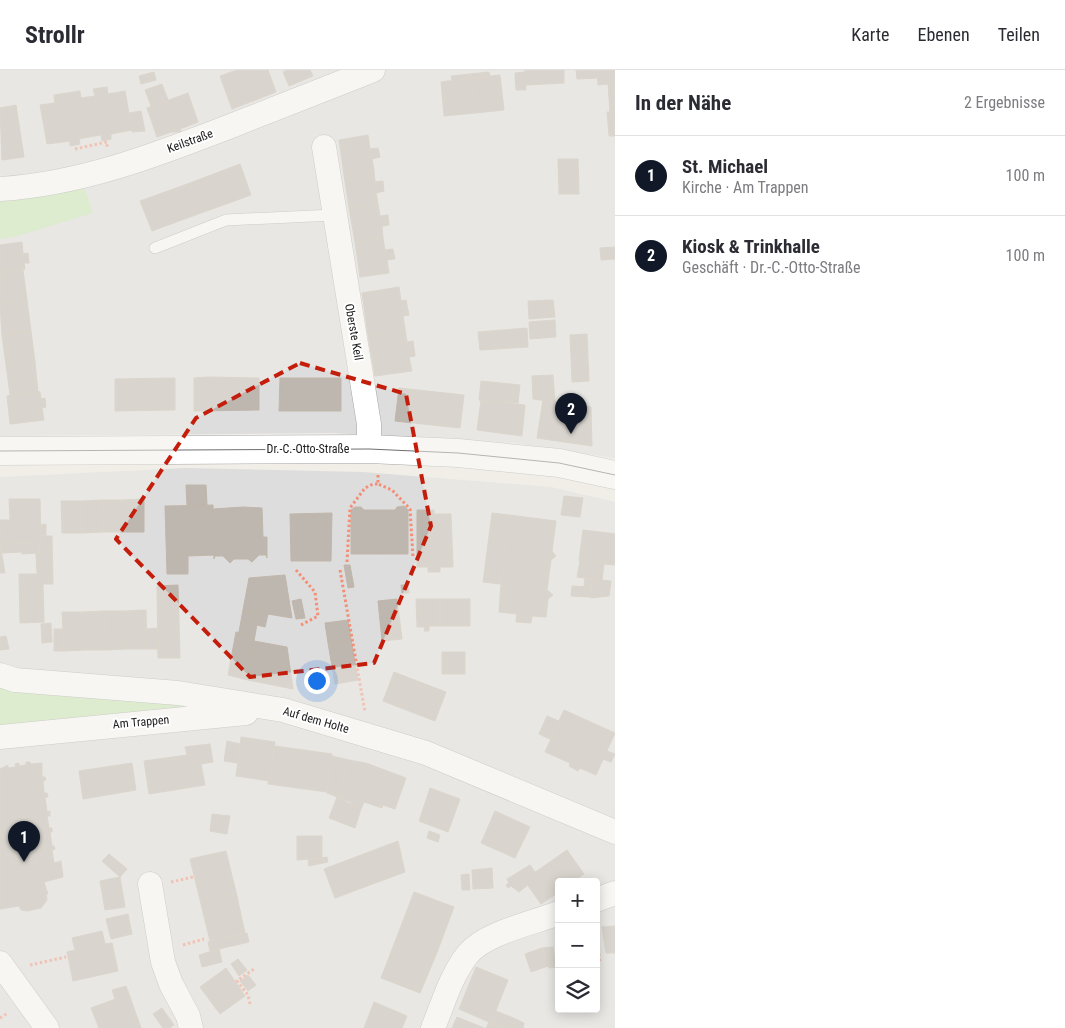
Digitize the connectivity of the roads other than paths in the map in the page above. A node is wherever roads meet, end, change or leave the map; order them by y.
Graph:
1 (373, 70) edge
2 (324, 147) dead end
3 (0, 189) edge
4 (334, 215) junction
5 (155, 248) dead end
6 (0, 450) edge
7 (374, 461) junction
8 (615, 475) edge
9 (0, 675) edge
10 (283, 710) junction
11 (0, 737) edge
12 (615, 832) edge
13 (150, 884) dead end
14 (615, 893) edge
15 (600, 899) edge
16 (555, 915) edge
17 (3, 967) edge
18 (47, 1028) edge
19 (191, 1028) edge
20 (433, 1028) edge

1 - 3 street, Keilstraße
2 - 4 street, Oberste Keil
4 - 5 lane
4 - 7 street, Oberste Keil
6 - 7 street, Dr.-C.-Otto-Straße
7 - 8 street, Dr.-C.-Otto-Straße
9 - 10 street, Auf dem Holte
10 - 11 street, Am Trappen
10 - 12 street, Auf dem Holte
13 - 19 street
14 - 15 street
16 - 20 street
17 - 18 street

